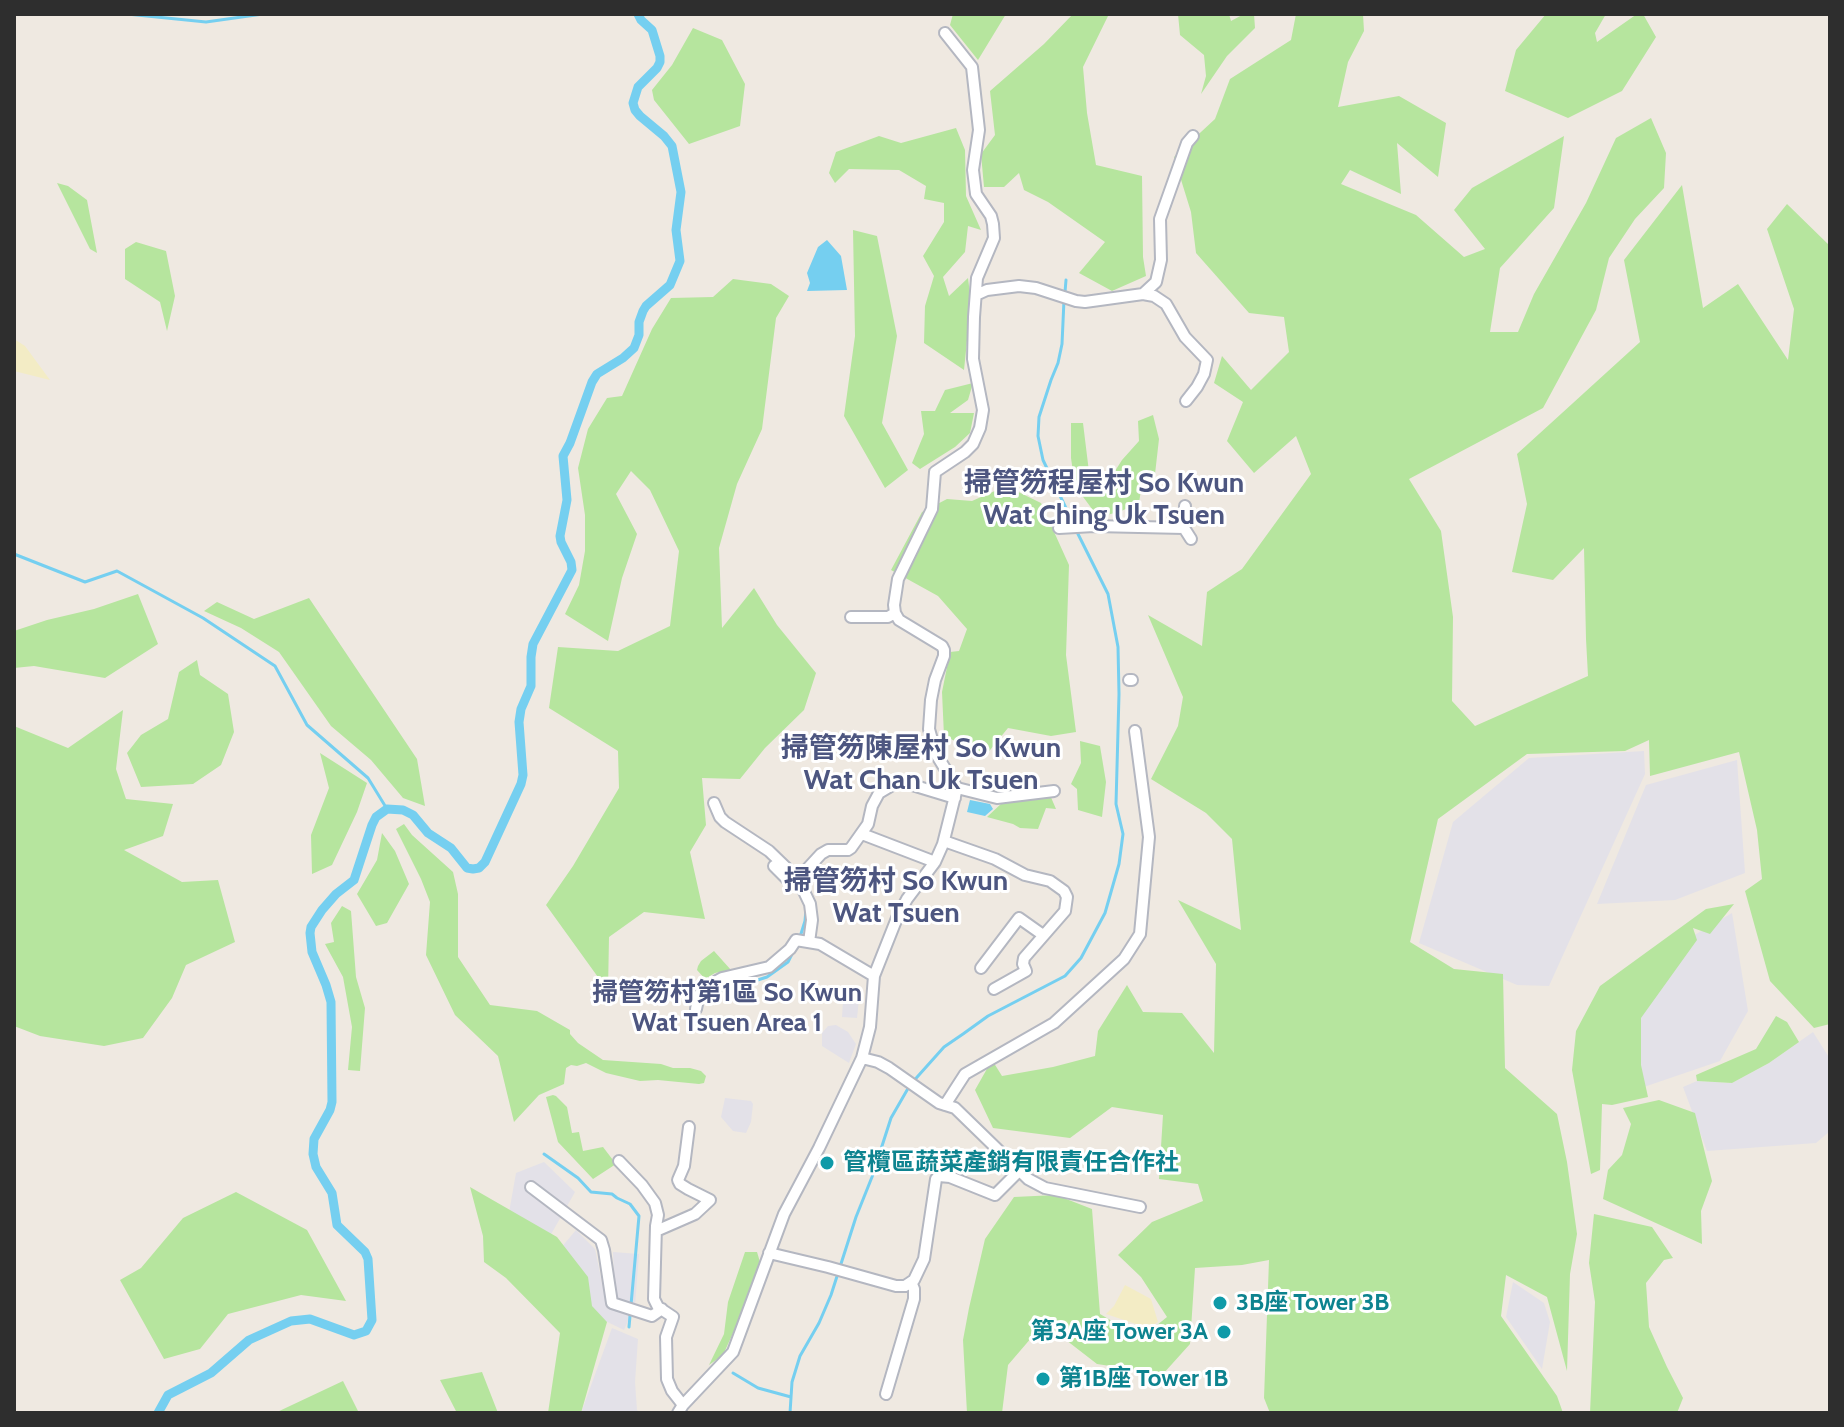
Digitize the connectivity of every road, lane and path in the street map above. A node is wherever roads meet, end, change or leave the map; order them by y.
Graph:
1 (945, 33) dead end
2 (1193, 136) dead end
3 (1143, 294) junction
4 (976, 295) junction
5 (1186, 401) dead end
6 (1185, 506) dead end
7 (1062, 528) dead end
8 (1184, 528) junction
9 (1191, 539) dead end
10 (895, 613) junction
11 (851, 617) dead end
12 (1135, 731) dead end
13 (1054, 791) dead end
14 (956, 793) junction
15 (714, 803) dead end
16 (862, 834) junction
17 (944, 841) junction
18 (935, 862) junction
19 (774, 866) dead end
20 (794, 880) junction
21 (1043, 935) junction
22 (802, 941) junction
23 (981, 968) dead end
24 (874, 976) junction
25 (994, 989) dead end
26 (696, 1009) dead end
27 (862, 1058) junction
28 (945, 1105) junction
29 (689, 1127) dead end
30 (619, 1161) dead end
31 (1020, 1170) junction
32 (531, 1187) dead end
33 (1140, 1207) dead end
34 (656, 1231) junction
35 (769, 1253) junction
36 (911, 1282) junction
37 (662, 1309) junction
38 (886, 1394) dead end
39 (680, 1409) edge

1 - 4 street
2 - 3 street
3 - 4 street
3 - 5 street
4 - 10 street
6 - 8 street
7 - 8 street
8 - 9 street
10 - 11 street
10 - 14 street
12 - 28 street
13 - 14 street
14 - 16 street
14 - 17 street
15 - 20 street
16 - 18 street
16 - 20 street
17 - 18 street
17 - 21 street
18 - 24 street
19 - 20 street
20 - 22 street
21 - 23 street
21 - 25 street
22 - 24 street
22 - 26 street
24 - 27 street
27 - 28 street
27 - 35 street
28 - 31 street
29 - 34 street
30 - 34 street
31 - 33 street
31 - 36 street
32 - 37 street
34 - 37 street
35 - 36 street
35 - 39 street
36 - 38 street
37 - 39 street

